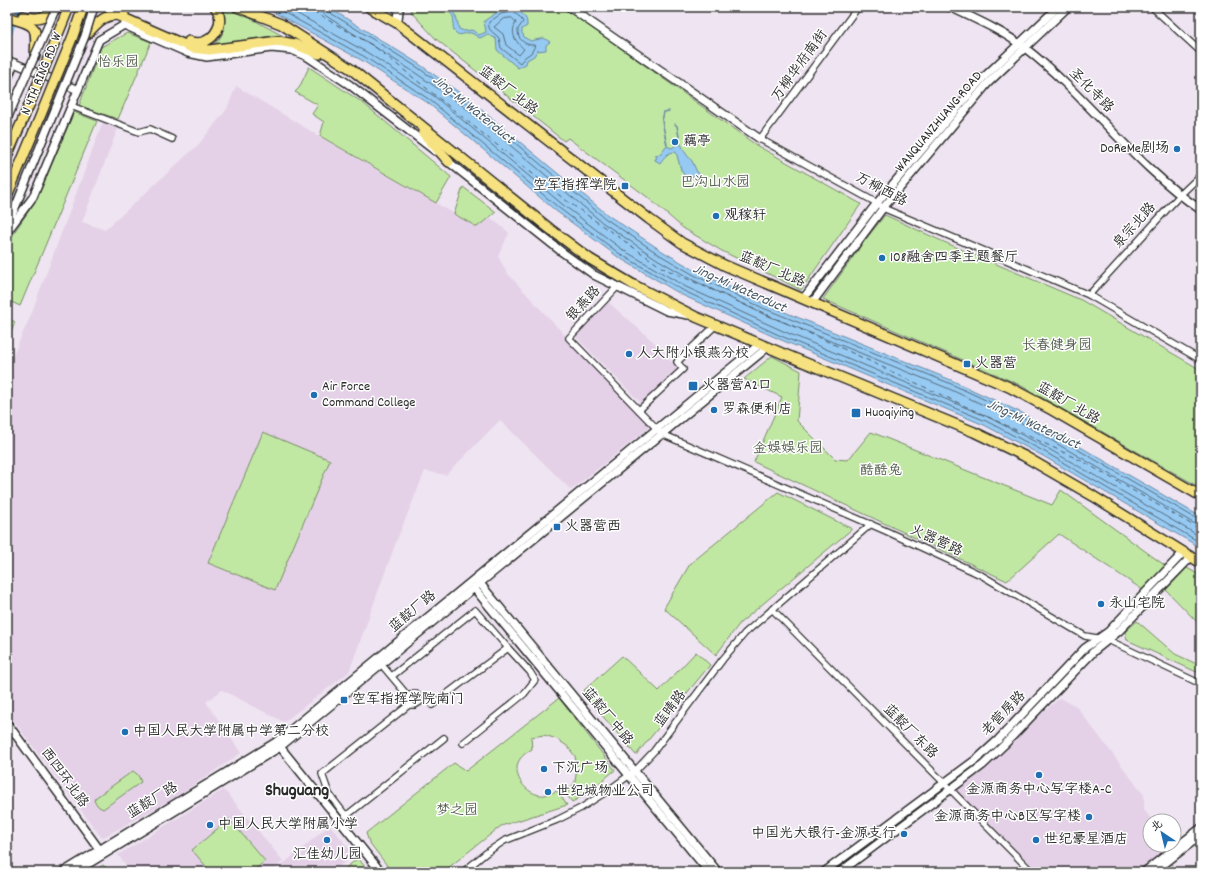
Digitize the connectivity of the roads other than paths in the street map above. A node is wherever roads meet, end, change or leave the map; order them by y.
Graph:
1 (69, 7) edge
2 (83, 7) edge
3 (94, 7) edge
4 (110, 7) edge
5 (215, 7) edge
6 (237, 7) edge
7 (369, 7) edge
8 (399, 7) edge
9 (858, 7) edge
10 (950, 7) edge
11 (1058, 7) edge
12 (1068, 7) edge
13 (1152, 7) edge
14 (572, 8) edge
15 (55, 9) edge
16 (382, 10) edge
17 (7, 12) edge
18 (7, 17) edge
19 (397, 23) junction
20 (85, 36) junction
21 (196, 46) junction
22 (1022, 46) junction
23 (1201, 52) edge
24 (35, 57) junction
25 (11, 62) edge
26 (351, 69) junction
27 (7, 81) edge
28 (78, 90) junction
29 (71, 106) junction
30 (405, 113) junction
31 (7, 119) edge
32 (172, 139) dead end
33 (760, 139) junction
34 (7, 156) edge
35 (449, 162) junction
36 (1201, 175) edge
37 (1180, 195) junction
38 (7, 196) edge
39 (880, 206) junction
40 (1201, 210) edge
41 (7, 227) edge
42 (7, 232) edge
43 (617, 287) junction
44 (1089, 295) junction
45 (808, 301) junction
46 (696, 317) junction
47 (716, 325) junction
48 (569, 338) joint
49 (764, 346) junction
50 (1201, 360) edge
51 (639, 410) junction
52 (656, 428) junction
53 (662, 434) junction
54 (1201, 496) edge
55 (871, 524) junction
56 (1187, 555) junction
57 (1201, 563) edge
58 (475, 583) junction
59 (772, 609) junction
60 (1100, 638) junction
61 (1108, 640) junction
62 (508, 648) junction
63 (378, 662) junction
64 (541, 663) junction
65 (530, 672) junction
66 (392, 676) junction
67 (1201, 684) edge
68 (408, 696) junction
69 (410, 704) junction
70 (432, 705) dead end
71 (7, 723) edge
72 (444, 738) dead end
73 (463, 743) dead end
74 (278, 744) junction
75 (632, 773) junction
76 (944, 783) junction
77 (950, 789) junction
78 (328, 794) junction
79 (323, 799) junction
80 (1201, 828) edge
81 (1201, 835) edge
82 (101, 852) junction
83 (63, 872) edge
84 (76, 872) edge
85 (381, 872) edge
86 (463, 872) edge
87 (709, 872) edge
88 (718, 872) edge
89 (824, 872) edge
90 (840, 872) edge
91 (1032, 872) edge
92 (1144, 872) edge
93 (1154, 872) edge

1 - 34 highway, N 4TH RING RD. W, bridge
2 - 38 highway, N 4TH RING RD. W, bridge
3 - 20 street, bridge
4 - 21 highway
5 - 21 highway
6 - 26 highway
7 - 16 highway, 蓝靛厂北路
8 - 19 main road
9 - 33 street, 万柳华府南街
10 - 22 street, 圣化寺路
11 - 22 street, WANQUANZHUANG ROAD
12 - 22 street, WANQUANZHUANG ROAD
13 - 23 street
14 - 33 street, 万柳西路
15 - 17 highway
15 - 24 street, bridge
16 - 19 highway, 蓝靛厂北路
18 - 24 highway, bridge
19 - 45 highway, 蓝靛厂北路
20 - 21 highway
20 - 41 street, bridge
21 - 26 highway
22 - 37 street, 圣化寺路
22 - 39 street, WANQUANZHUANG ROAD
24 - 31 street, bridge
25 - 27 street
25 - 28 street
26 - 30 highway
28 - 29 street
28 - 35 street
29 - 32 street
29 - 42 street
30 - 35 highway
30 - 46 highway
33 - 39 street, 万柳西路
35 - 43 street
36 - 37 street, 泉宗北路
37 - 40 street, 圣化寺路
37 - 44 street, 泉宗北路
39 - 44 street, 万柳西路
39 - 45 street, WANQUANZHUANG ROAD
43 - 46 street
43 - 48 street, 银燕路
44 - 50 street, 万柳西路
45 - 54 highway, 蓝靛厂北路
46 - 47 highway
47 - 49 highway
47 - 51 street
48 - 51 street, 火器营路
49 - 52 street, 蓝靛厂路
49 - 53 street, 蓝靛厂路
49 - 56 highway
51 - 52 street, 火器营路
52 - 53 street, 火器营路
52 - 58 street, 蓝靛厂路
53 - 55 street, 火器营路
53 - 58 street, 蓝靛厂路
55 - 59 street, 蓝晴路
55 - 60 street, 火器营路
56 - 57 highway
56 - 60 street, 老营房路
56 - 61 street, 老营房路
58 - 63 street, 蓝靛厂路
58 - 64 street, 蓝靛厂中路
59 - 75 street, 蓝晴路
59 - 76 street, 蓝靛厂东路
60 - 61 street, 火器营路
60 - 76 street, 老营房路
61 - 67 street, 火器营路
61 - 77 street, 老营房路
62 - 65 street
62 - 66 street
62 - 70 street
63 - 66 street
63 - 74 street, 蓝靛厂路
64 - 65 street
64 - 75 street, 蓝靛厂中路
65 - 73 street
66 - 68 street
68 - 69 street
68 - 69 street
69 - 78 street
71 - 82 street, 西四环北路
72 - 78 street
74 - 79 street
74 - 82 street, 蓝靛厂路
75 - 86 street, 蓝晴路
75 - 87 street, 蓝靛厂中路
75 - 88 street, 蓝靛厂中路
76 - 77 street, 蓝靛厂东路
76 - 89 street, 老营房路
77 - 90 street, 老营房路
77 - 91 street, 蓝靛厂东路
78 - 79 street
79 - 85 street
80 - 92 street
81 - 93 street
82 - 83 street, 蓝靛厂路
82 - 84 street, 蓝靛厂路

